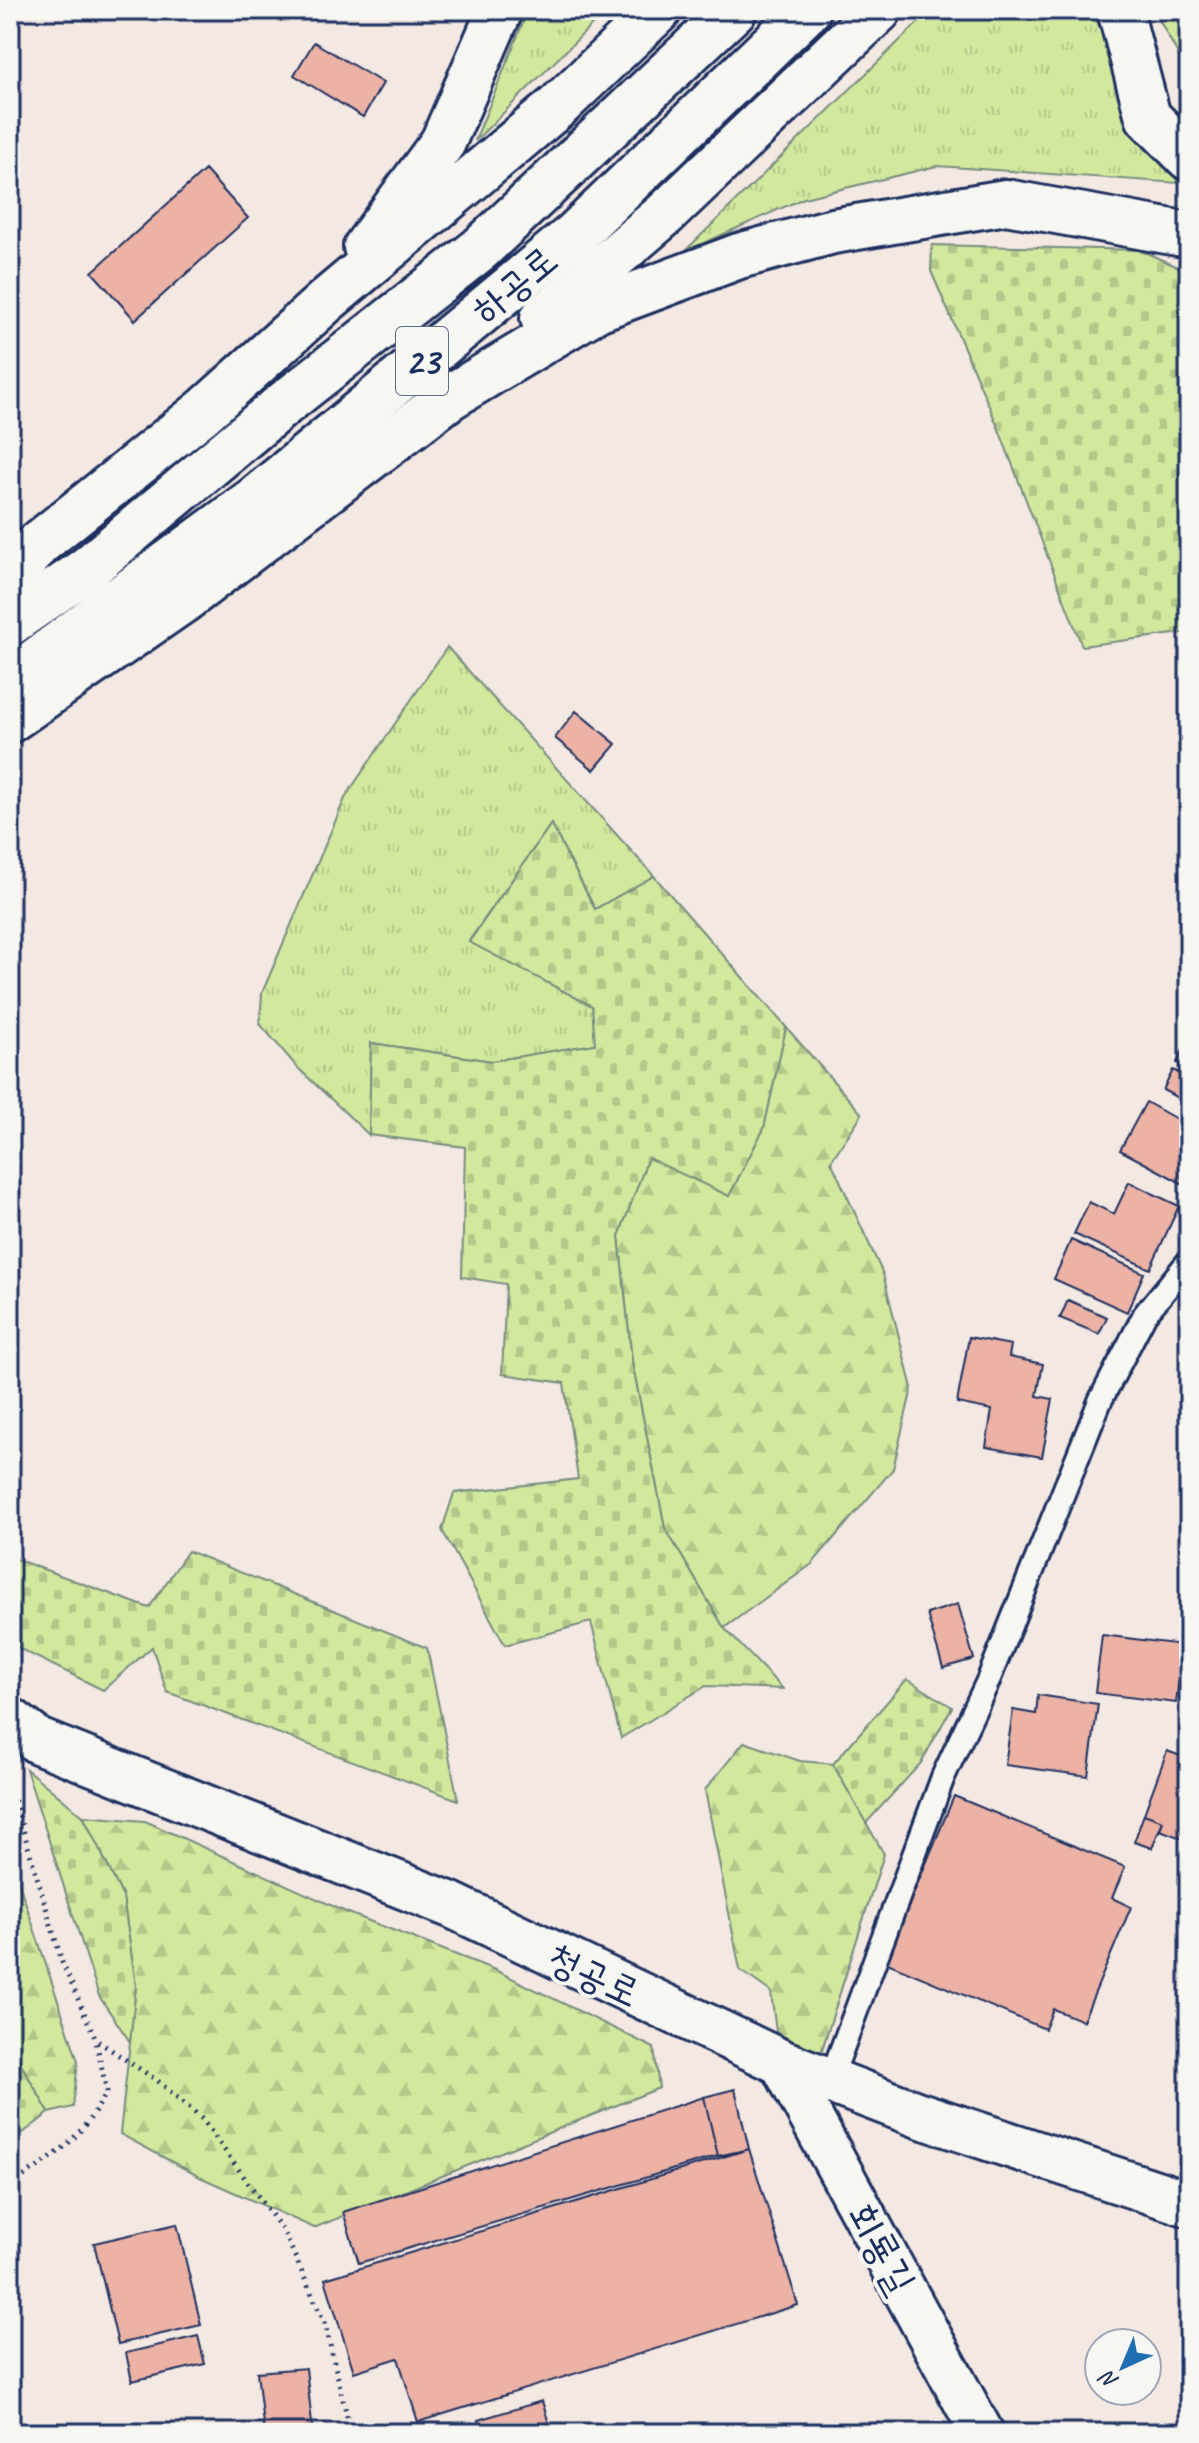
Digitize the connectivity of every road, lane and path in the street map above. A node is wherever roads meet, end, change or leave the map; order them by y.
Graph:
1 (500, 10) edge
2 (659, 10) edge
3 (734, 10) edge
4 (808, 10) edge
5 (879, 10) edge
6 (1120, 10) edge
7 (1189, 158) edge
8 (1189, 235) edge
9 (326, 301) junction
10 (450, 397) junction
11 (10, 579) edge
12 (10, 623) edge
13 (10, 680) edge
14 (10, 720) edge
15 (1189, 1261) edge
16 (10, 1720) edge
17 (10, 1785) edge
18 (96, 2040) junction
19 (781, 2062) junction
20 (830, 2081) junction
21 (10, 2185) edge
22 (1189, 2204) edge
23 (351, 2433) edge
24 (982, 2433) edge

1 - 9 main road
2 - 9 main road
3 - 12 main road, 하공로 / 23
4 - 13 main road, 하공로 / 23
5 - 10 main road
6 - 7 main road
8 - 10 main road
9 - 11 main road
10 - 14 main road
15 - 20 lane
16 - 19 main road, 청공로
17 - 18 path
18 - 21 path
18 - 23 path
19 - 20 main road, 청공로
19 - 24 street, 회룡길
20 - 22 main road, 청공로

